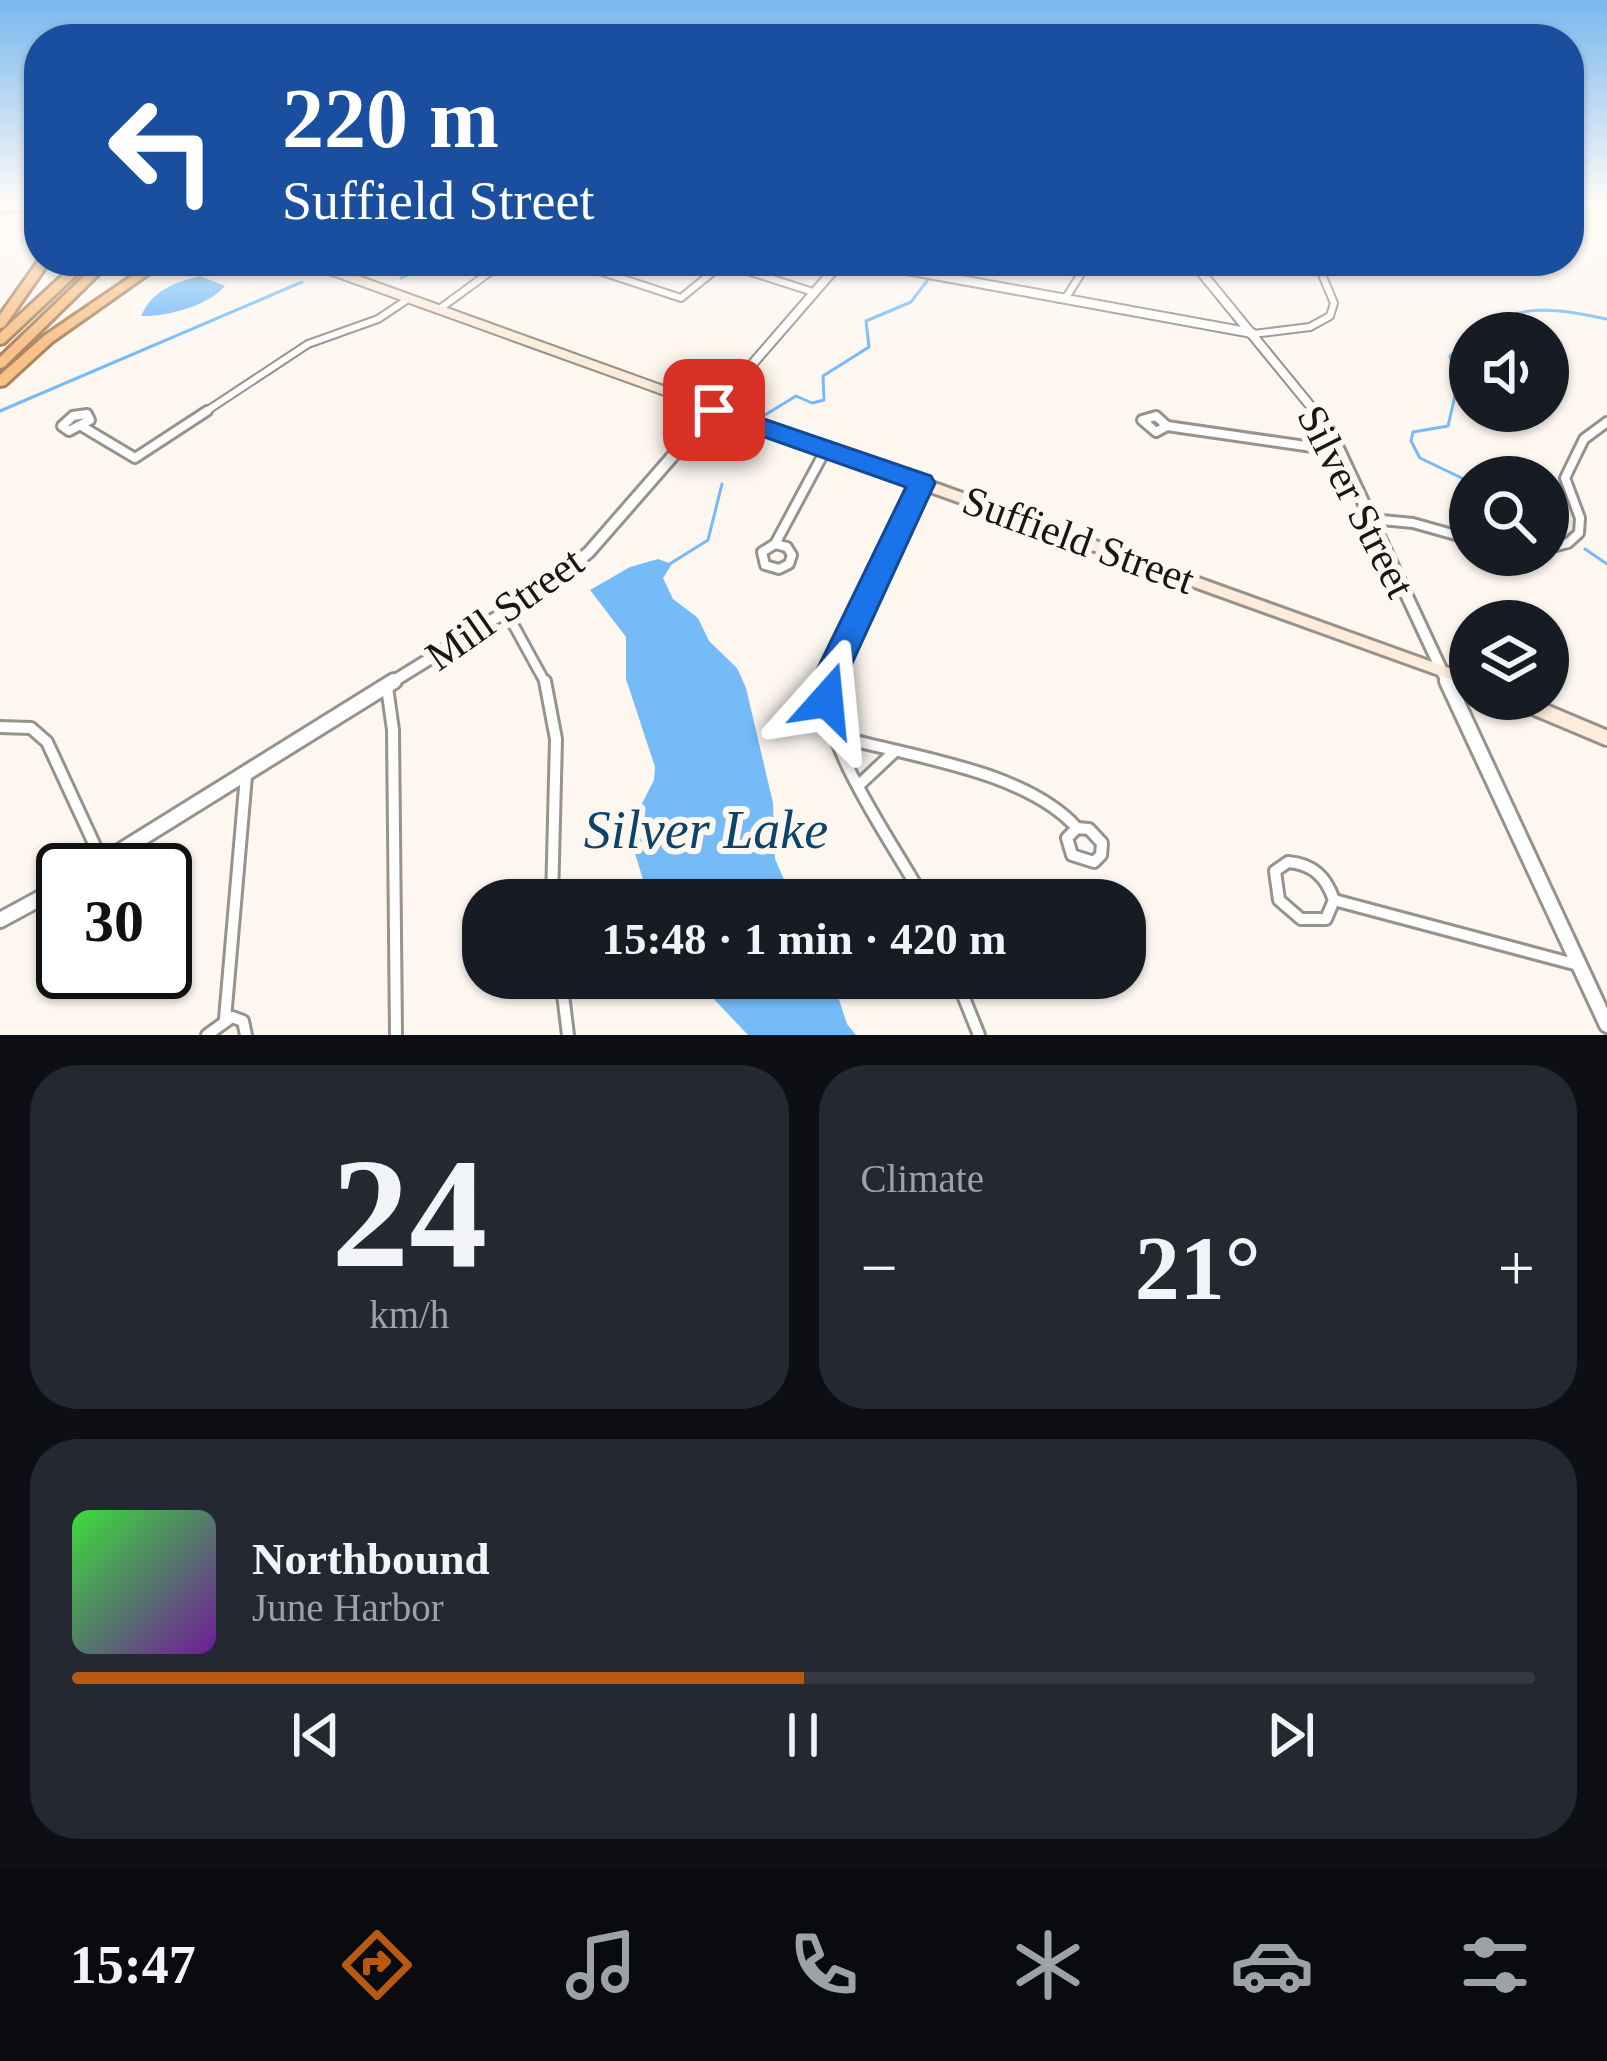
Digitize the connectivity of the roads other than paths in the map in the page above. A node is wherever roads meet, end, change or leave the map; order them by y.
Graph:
1 (34, 276) edge
2 (69, 276) edge
3 (91, 276) edge
4 (139, 276) edge
5 (484, 276) edge
6 (615, 276) edge
7 (707, 276) edge
8 (765, 276) edge
9 (827, 276) edge
10 (927, 276) edge
11 (1080, 276) edge
12 (1204, 276) edge
13 (1323, 276) edge
14 (348, 277) edge
15 (813, 292) junction
16 (408, 299) junction
17 (1058, 299) junction
18 (438, 310) junction
19 (0, 324) edge
20 (1252, 334) junction
21 (0, 340) edge
22 (0, 364) edge
23 (0, 382) edge
24 (714, 410) junction
25 (1607, 422) edge
26 (1167, 426) dead end
27 (83, 427) dead end
28 (826, 449) junction
29 (1340, 451) junction
30 (1569, 470) edge
31 (922, 483) junction
32 (1569, 489) edge
33 (1371, 518) junction
34 (1449, 533) edge
35 (1569, 542) edge
36 (776, 544) dead end
37 (507, 613) junction
38 (1439, 668) junction
39 (1449, 672) edge
40 (387, 687) junction
41 (1564, 720) edge
42 (0, 727) edge
43 (838, 737) junction
44 (1607, 738) edge
45 (894, 752) junction
46 (247, 773) junction
47 (860, 784) junction
48 (1077, 828) dead end
49 (87, 843) edge
50 (133, 843) edge
51 (550, 879) edge
52 (914, 879) edge
53 (1334, 900) junction
54 (36, 901) edge
55 (0, 920) edge
56 (1580, 965) junction
57 (564, 999) edge
58 (965, 999) edge
59 (225, 1019) junction
60 (1607, 1025) edge
61 (207, 1035) edge
62 (246, 1035) edge
63 (396, 1035) edge
64 (568, 1035) edge
65 (980, 1035) edge

1 - 19 highway
2 - 21 highway
3 - 22 highway
4 - 23 highway
5 - 18 street
6 - 7 street
8 - 15 street
9 - 15 street, Mill Street
10 - 17 street
11 - 17 street
12 - 20 street, Silver Street
13 - 20 street
14 - 16 main road, Suffield Street
15 - 24 street, Mill Street
16 - 18 main road, Suffield Street
16 - 27 street
17 - 20 street
18 - 24 main road, Suffield Street
20 - 29 street, Silver Street
24 - 28 main road, Suffield Street
24 - 37 street, Mill Street
25 - 30 street
26 - 29 street
28 - 31 main road, Suffield Street
28 - 36 street
29 - 33 street, Silver Street
31 - 38 main road, Suffield Street
31 - 43 street
32 - 35 street
33 - 34 street
33 - 38 street, Silver Street
37 - 40 street, Mill Street
37 - 51 street
38 - 39 main road, Suffield Street
38 - 56 street, Silver Street
40 - 46 street, Mill Street
40 - 63 street
41 - 44 main road
42 - 49 street
43 - 45 street
43 - 47 street
45 - 47 street
45 - 48 street
46 - 50 street, Mill Street
46 - 59 street
47 - 52 street
53 - 53 street
53 - 56 street
54 - 55 street
56 - 60 street, Silver Street
57 - 64 street
58 - 65 street
59 - 61 street
59 - 62 street

